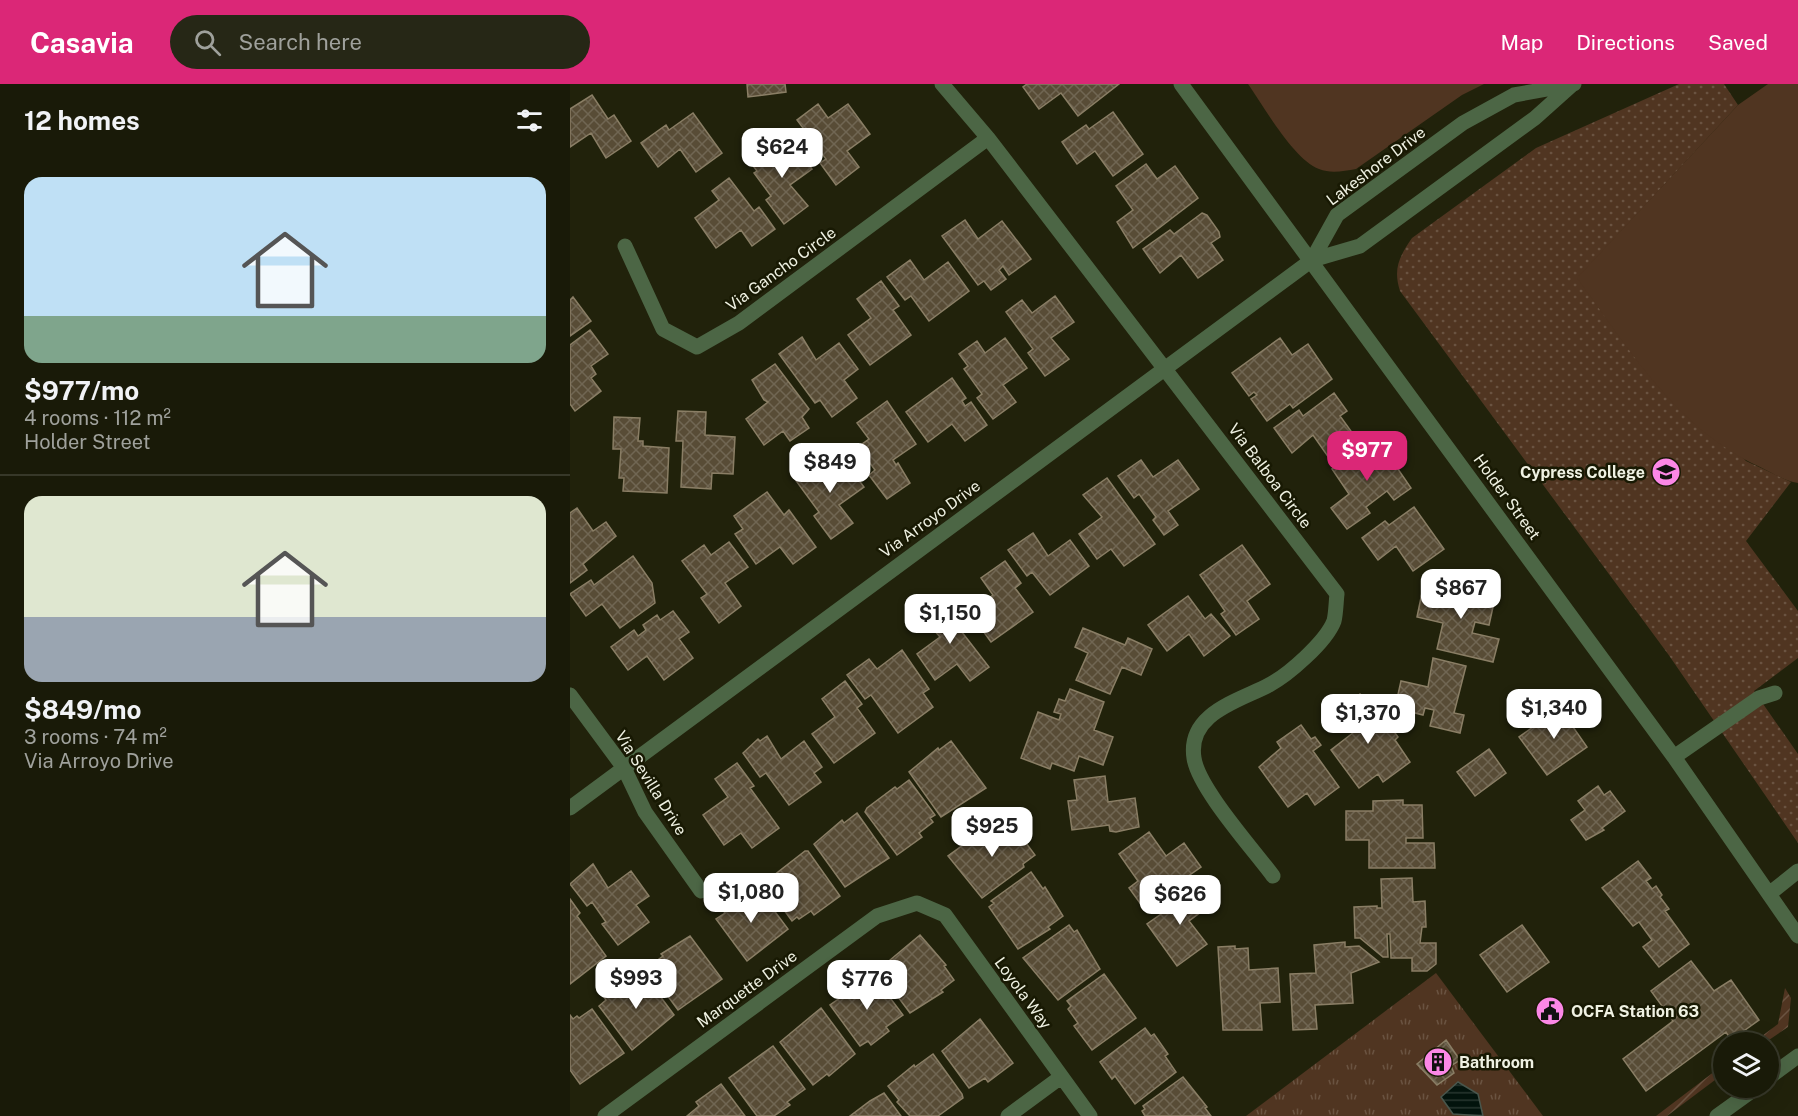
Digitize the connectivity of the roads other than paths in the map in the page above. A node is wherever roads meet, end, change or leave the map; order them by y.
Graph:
1 (942, 84) edge
2 (1181, 84) edge
3 (1573, 84) edge
4 (988, 138) junction
5 (625, 246) dead end
6 (1312, 260) junction
7 (1165, 368) junction
8 (1776, 693) dead end
9 (570, 695) edge
10 (1674, 757) junction
11 (624, 768) junction
12 (570, 808) edge
13 (1798, 871) edge
14 (1273, 876) dead end
15 (701, 891) dead end
16 (1768, 894) junction
17 (916, 903) joint
18 (1798, 936) edge
19 (1798, 1056) edge
20 (1779, 1070) edge
21 (1061, 1077) junction
22 (1742, 1098) edge
23 (605, 1116) edge
24 (1008, 1116) edge
25 (1090, 1116) edge
26 (1717, 1116) edge

1 - 4 street, Via Balboa Circle
2 - 6 street, Holder Street
3 - 6 street, Lakeshore Drive
3 - 6 street, Lakeshore Drive
4 - 5 street, Via Gancho Circle
4 - 7 street, Via Balboa Circle
6 - 7 street, Via Arroyo Drive
6 - 10 street, Holder Street
7 - 11 street, Via Arroyo Drive
7 - 14 street, Via Balboa Circle
8 - 10 street
9 - 11 street, Via Sevilla Drive
10 - 16 street, Holder Street
11 - 12 street, Via Arroyo Drive
11 - 15 street, Via Sevilla Drive
13 - 16 street
16 - 18 street, Holder Street
17 - 21 street, Loyola Way
17 - 23 street, Marquette Drive
19 - 20 street
21 - 24 street
21 - 25 street, Loyola Way
22 - 26 street

